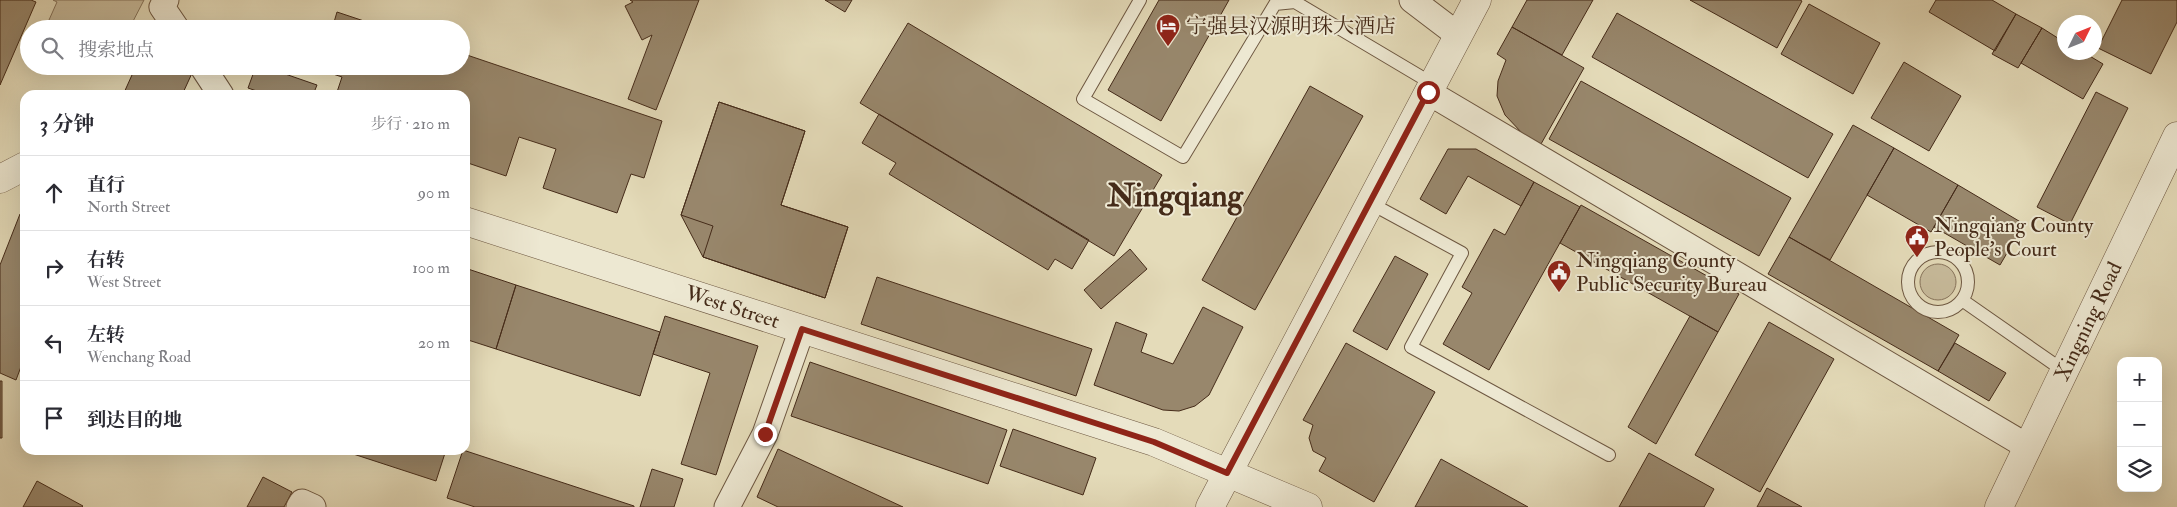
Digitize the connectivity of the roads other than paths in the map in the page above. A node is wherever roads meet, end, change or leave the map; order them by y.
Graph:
1 (1140, 0) edge
2 (1412, 0) edge
3 (1476, 0) edge
4 (164, 4) edge
5 (172, 20) edge
6 (1458, 35) junction
7 (208, 75) edge
8 (1430, 88) junction
9 (218, 90) edge
10 (2177, 136) edge
11 (20, 169) edge
12 (0, 180) edge
13 (1370, 203) junction
14 (470, 223) edge
15 (1962, 300) junction
16 (802, 329) junction
17 (2064, 371) junction
18 (2028, 447) junction
19 (1609, 455) dead end
20 (1227, 473) junction
21 (299, 507) edge
22 (313, 507) edge
23 (727, 507) edge
24 (1210, 507) edge
25 (1308, 507) edge
26 (1999, 507) edge

1 - 8 lane
2 - 6 street
3 - 6 street
4 - 5 street
6 - 8 street
7 - 9 street
8 - 13 street
8 - 18 street
10 - 17 street, Xingning Road
11 - 12 street
13 - 19 lane
13 - 20 street
14 - 16 street, West Street
15 - 15 lane
15 - 17 lane
16 - 20 street, West Street
16 - 23 street
17 - 18 street, Xingning Road
18 - 26 street, Xingning Road
20 - 24 street
20 - 25 street, West Street
21 - 22 street

